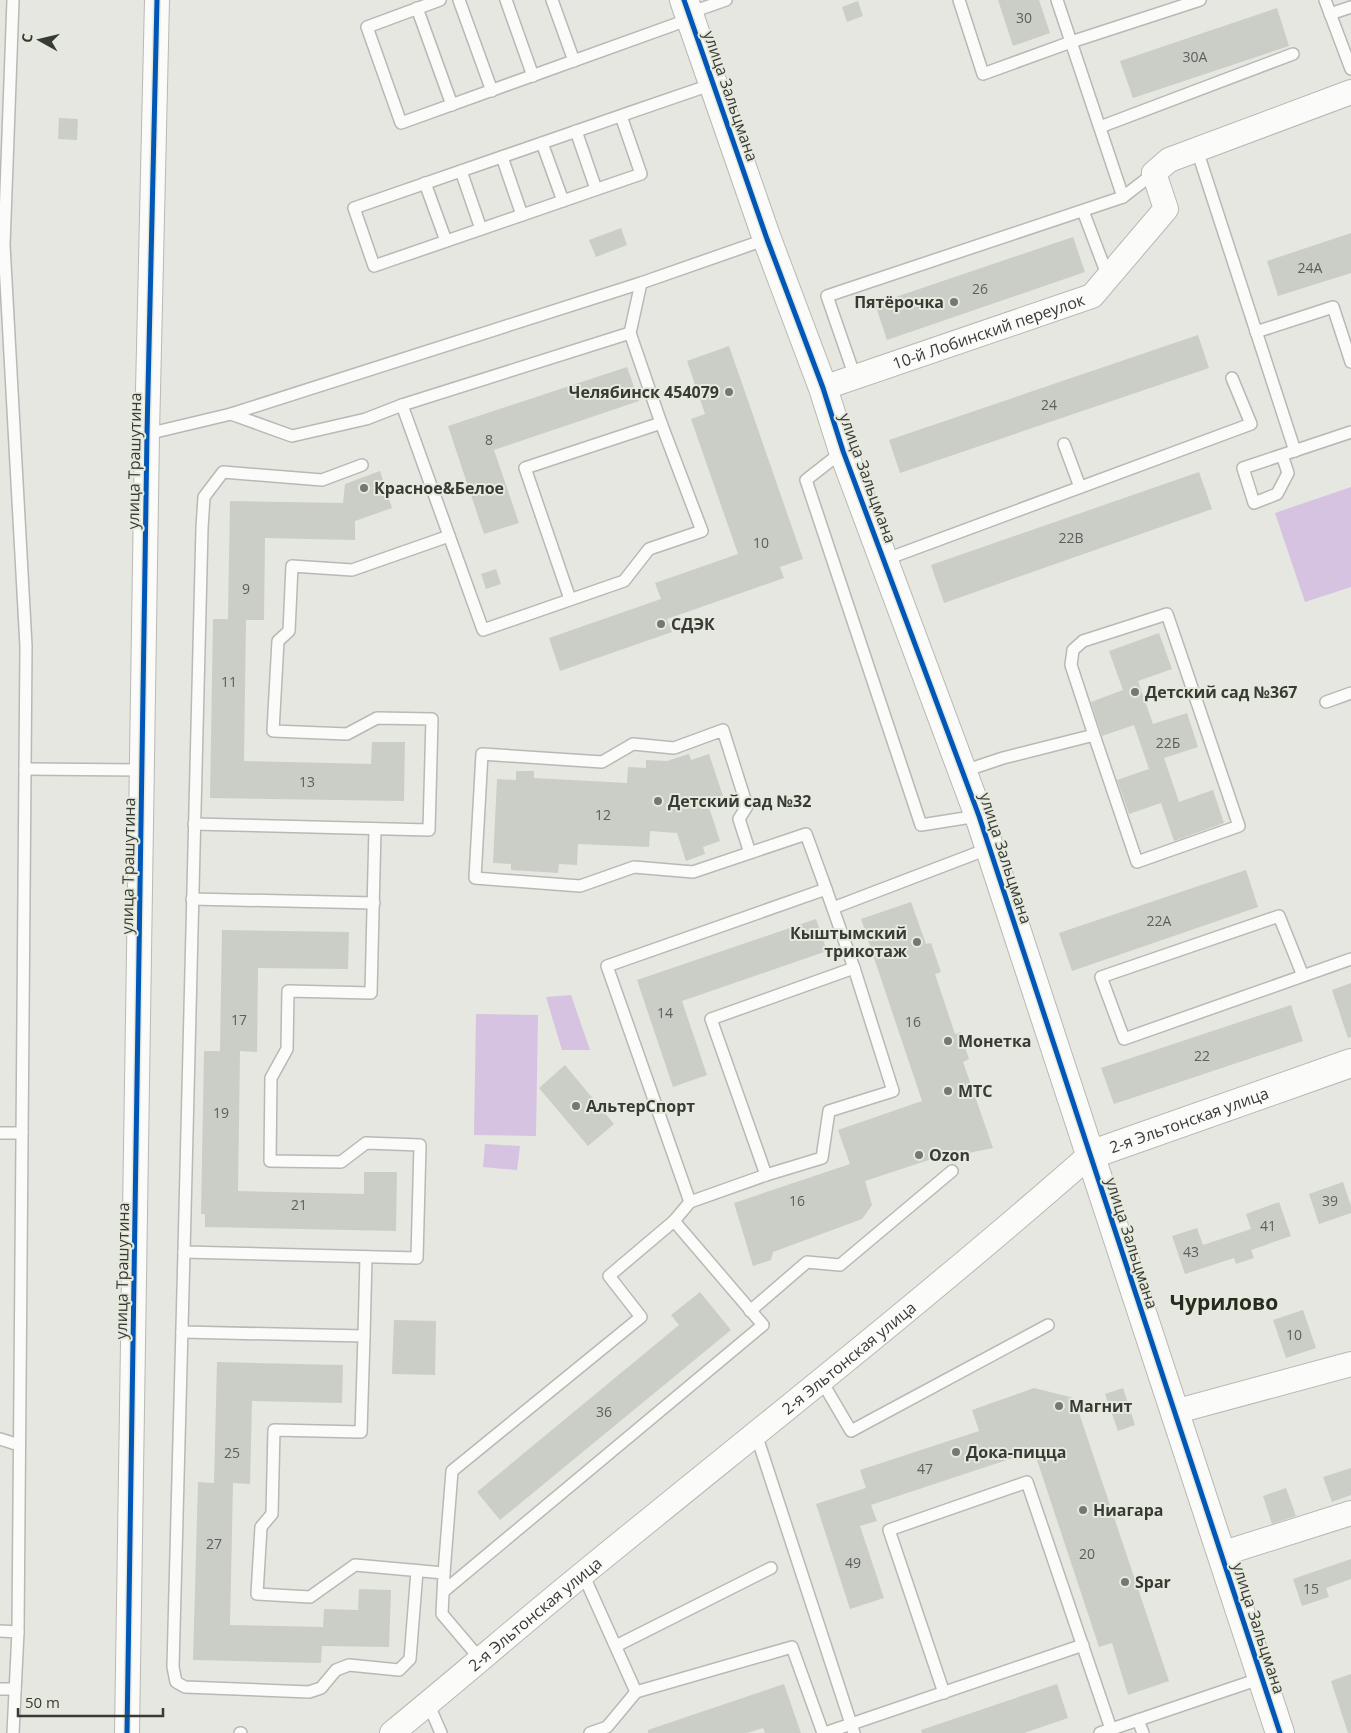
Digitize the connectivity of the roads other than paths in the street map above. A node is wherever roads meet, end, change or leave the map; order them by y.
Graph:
1 (13, 0) edge
2 (157, 0) edge
3 (440, 0) edge
4 (459, 0) edge
5 (506, 0) edge
6 (552, 0) edge
7 (726, 0) edge
8 (960, 0) edge
9 (1057, 0) edge
10 (1200, 0) edge
11 (1326, 0) edge
12 (1183, 3) edge
13 (1351, 6) edge
14 (417, 8) junction
15 (688, 11) edge
16 (1330, 14) junction
17 (1071, 42) junction
18 (1294, 54) dead end
19 (574, 61) junction
20 (1351, 69) edge
21 (533, 76) junction
22 (714, 84) junction
23 (492, 90) junction
24 (1351, 92) edge
25 (452, 105) junction
26 (621, 116) junction
27 (1100, 127) junction
28 (576, 131) junction
29 (542, 143) junction
30 (1197, 150) junction
31 (502, 157) junction
32 (461, 171) junction
33 (1154, 173) junction
34 (425, 183) junction
35 (596, 189) junction
36 (1124, 197) junction
37 (562, 201) junction
38 (1083, 211) junction
39 (522, 215) junction
40 (481, 229) junction
41 (766, 239) junction
42 (446, 241) junction
43 (2, 245) edge
44 (1108, 277) junction
45 (641, 283) junction
46 (1256, 332) junction
47 (630, 333) junction
48 (1351, 362) edge
49 (855, 377) junction
50 (1232, 378) dead end
51 (823, 388) junction
52 (402, 406) junction
53 (230, 414) junction
54 (661, 423) junction
55 (1351, 432) edge
56 (147, 434) junction
57 (1064, 444) dead end
58 (843, 451) junction
59 (1295, 451) junction
60 (1282, 455) junction
61 (362, 465) dead end
62 (1080, 487) junction
63 (449, 536) junction
64 (884, 560) junction
65 (570, 599) junction
66 (1351, 693) edge
67 (1326, 702) dead end
68 (1094, 735) junction
69 (25, 769) junction
70 (142, 770) junction
71 (964, 772) junction
72 (979, 816) junction
73 (194, 824) junction
74 (375, 829) junction
75 (990, 848) junction
76 (750, 853) junction
77 (826, 889) junction
78 (192, 899) junction
79 (374, 904) junction
80 (833, 908) junction
81 (1351, 959) edge
82 (854, 968) junction
83 (1303, 976) junction
84 (1351, 1063) edge
85 (0, 1133) edge
86 (22, 1133) junction
87 (1090, 1155) junction
88 (952, 1170) dead end
89 (766, 1175) junction
90 (690, 1202) junction
91 (674, 1221) junction
92 (184, 1252) junction
93 (366, 1257) junction
94 (750, 1311) junction
95 (1048, 1325) dead end
96 (182, 1332) junction
97 (364, 1336) junction
98 (1351, 1364) edge
99 (821, 1380) junction
100 (1174, 1412) junction
101 (756, 1434) junction
102 (0, 1438) edge
103 (19, 1445) junction
104 (1351, 1513) edge
105 (1221, 1554) junction
106 (771, 1568) dead end
107 (417, 1571) junction
108 (444, 1573) junction
109 (583, 1574) junction
110 (444, 1591) junction
111 (0, 1631) edge
112 (18, 1632) junction
113 (1083, 1645) junction
114 (616, 1646) junction
115 (481, 1660) junction
116 (1262, 1678) junction
117 (0, 1689) edge
118 (15, 1689) junction
119 (636, 1692) junction
120 (944, 1693) junction
121 (428, 1704) junction
122 (1138, 1720) junction
123 (853, 1729) edge
124 (1105, 1731) edge
125 (13, 1733) edge
126 (127, 1733) edge
127 (392, 1733) edge
128 (441, 1733) edge
129 (590, 1733) edge
130 (824, 1733) edge
131 (1142, 1733) edge
132 (1280, 1733) edge

1 - 43 lane
2 - 56 street, улица Трашутина
3 - 14 lane
4 - 23 lane
5 - 21 lane
6 - 19 lane
7 - 15 lane
8 - 17 lane
9 - 17 lane
10 - 12 lane
11 - 16 lane
12 - 17 lane
13 - 16 lane
14 - 25 lane
14 - 25 lane
15 - 19 lane
15 - 22 street, улица Зальцмана
16 - 20 lane
17 - 27 lane
18 - 27 lane
19 - 21 lane
21 - 23 lane
22 - 26 lane
22 - 41 street, улица Зальцмана
23 - 25 lane
24 - 30 street
26 - 28 lane
26 - 35 lane
27 - 36 lane
28 - 29 lane
28 - 35 lane
29 - 31 lane
29 - 37 lane
30 - 33 street
30 - 46 lane
31 - 32 lane
31 - 39 lane
32 - 34 lane
32 - 40 lane
33 - 36 lane
33 - 44 street, 10-й Лобинский переулок
34 - 42 lane
34 - 42 lane
35 - 37 lane
36 - 38 lane
37 - 39 lane
38 - 44 lane
38 - 49 lane
39 - 40 lane
40 - 42 lane
41 - 45 lane
41 - 51 street, улица Зальцмана
43 - 69 lane
44 - 49 street, 10-й Лобинский переулок
45 - 47 lane
45 - 53 lane
46 - 48 lane
46 - 59 lane
47 - 52 lane
47 - 54 lane
49 - 51 street, 10-й Лобинский переулок
50 - 62 lane
51 - 58 street, улица Зальцмана
52 - 53 lane
52 - 63 lane
53 - 56 lane
54 - 65 lane
54 - 65 lane
55 - 59 lane
56 - 70 street, улица Трашутина
57 - 62 lane
58 - 64 street, улица Зальцмана
58 - 72 lane
59 - 60 lane
60 - 60 lane
61 - 73 lane
62 - 64 lane
63 - 65 lane
63 - 74 lane
64 - 71 street, улица Зальцмана
66 - 67 lane
68 - 68 lane
68 - 71 lane
69 - 70 lane
69 - 86 lane
70 - 126 street, улица Трашутина
71 - 72 street, улица Зальцмана
72 - 75 street, улица Зальцмана
73 - 74 lane
73 - 78 lane
74 - 79 lane
75 - 80 lane
75 - 87 street, улица Зальцмана
76 - 76 lane
76 - 77 lane
77 - 80 lane
77 - 90 lane
78 - 79 lane
78 - 92 lane
79 - 93 lane
80 - 82 lane
81 - 83 lane
82 - 89 lane
82 - 89 lane
83 - 83 lane
84 - 87 street, 2-я Эльтонская улица
85 - 86 lane
86 - 103 lane
87 - 99 street, 2-я Эльтонская улица
87 - 100 street, улица Зальцмана
88 - 94 lane
89 - 90 lane
90 - 91 lane
91 - 94 lane
91 - 108 lane
92 - 93 lane
92 - 96 lane
93 - 97 lane
94 - 110 lane
95 - 99 lane
96 - 97 lane
96 - 107 lane
97 - 107 lane
98 - 100 street
99 - 101 street, 2-я Эльтонская улица
100 - 105 street, улица Зальцмана
101 - 109 street, 2-я Эльтонская улица
101 - 123 lane
102 - 103 lane
103 - 112 lane
104 - 105 street
105 - 116 street, улица Зальцмана
106 - 114 lane
107 - 108 lane
108 - 110 lane
109 - 114 lane
109 - 115 street, 2-я Эльтонская улица
110 - 115 lane
111 - 112 lane
112 - 118 lane
113 - 120 lane
113 - 120 lane
113 - 124 lane
114 - 119 lane
115 - 121 street, 2-я Эльтонская улица
116 - 122 lane
116 - 132 street, улица Зальцмана
117 - 118 lane
118 - 125 lane
119 - 129 lane
119 - 130 lane
120 - 123 lane
121 - 127 street, 2-я Эльтонская улица
121 - 128 lane
122 - 124 lane
122 - 131 lane
123 - 130 lane

